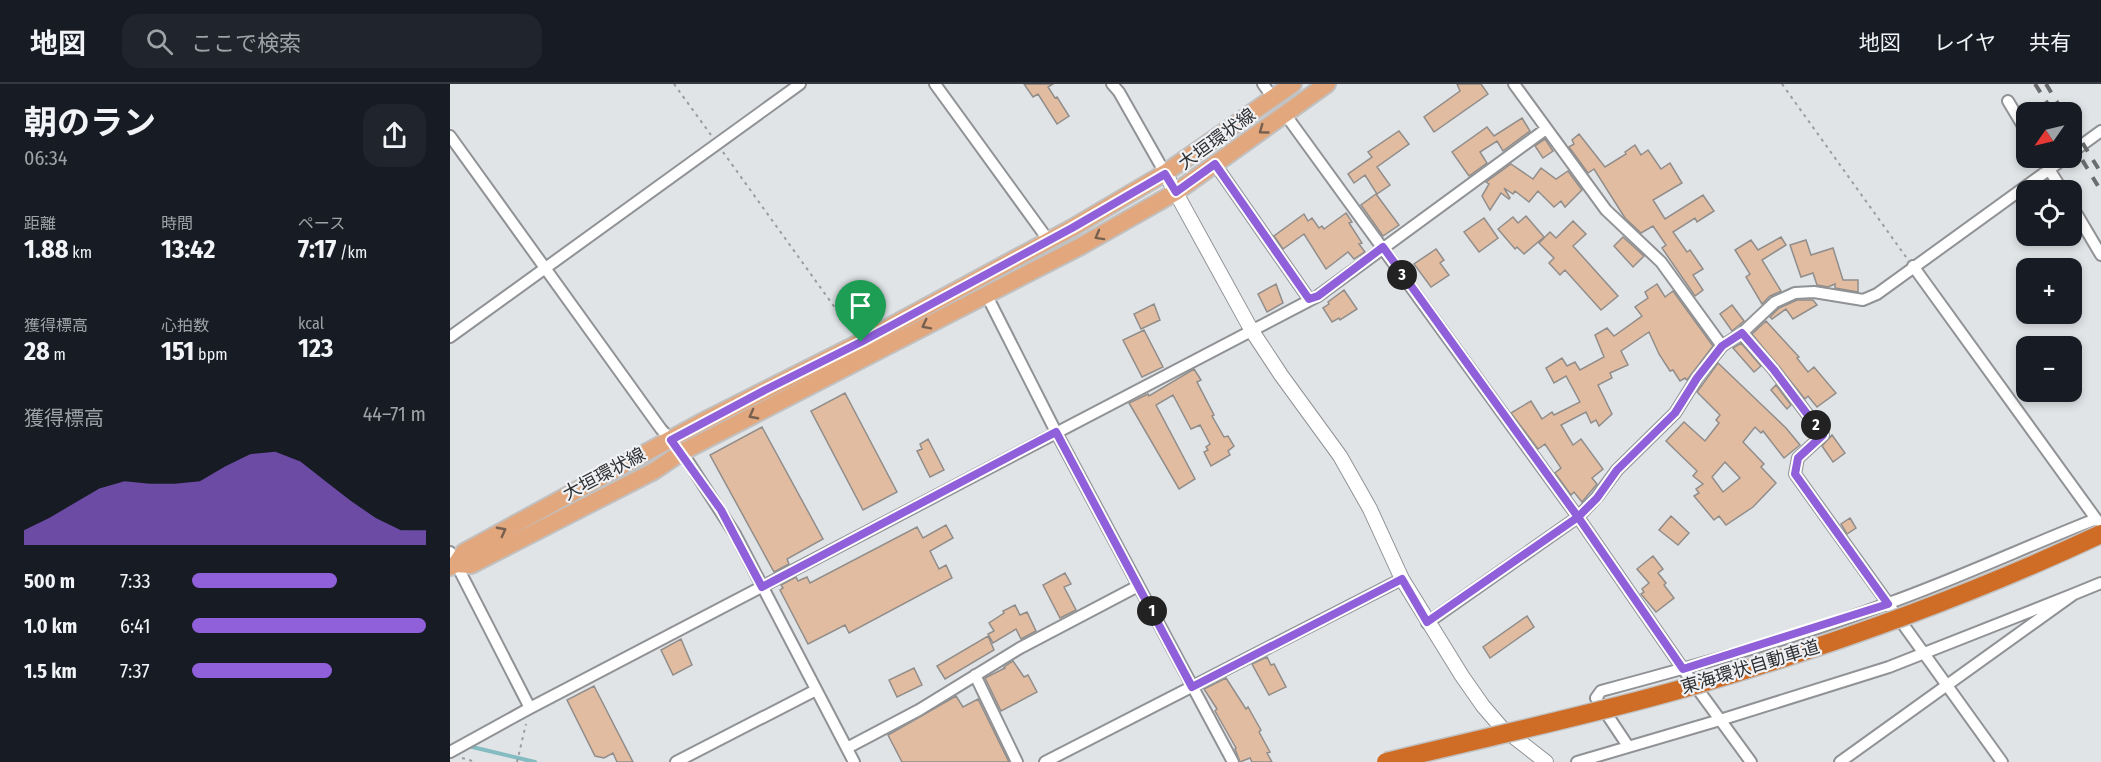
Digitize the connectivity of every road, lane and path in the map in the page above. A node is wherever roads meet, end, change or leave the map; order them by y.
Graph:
1 (674, 84) edge
2 (800, 84) edge
3 (935, 84) edge
4 (1112, 84) edge
5 (1263, 84) edge
6 (1293, 84) edge
7 (1327, 84) edge
8 (1514, 84) edge
9 (1782, 84) edge
10 (1273, 98) junction
11 (2008, 100) dead end
12 (1285, 114) junction
13 (2016, 114) edge
14 (1546, 129) junction
15 (2101, 131) edge
16 (450, 136) edge
17 (717, 144) junction
18 (2082, 145) edge
19 (1215, 164) junction
20 (2049, 169) joint
21 (1165, 174) junction
22 (2056, 180) edge
23 (1176, 192) junction
24 (2082, 223) edge
25 (1049, 241) junction
26 (1383, 247) junction
27 (2101, 255) edge
28 (1913, 266) junction
29 (545, 268) junction
30 (987, 294) junction
31 (1309, 299) junction
32 (1252, 331) junction
33 (1742, 333) junction
34 (450, 337) edge
35 (861, 342) junction
36 (1722, 346) junction
37 (1056, 432) junction
38 (677, 446) junction
39 (1578, 517) junction
40 (2099, 526) edge
41 (452, 561) edge
42 (1402, 579) junction
43 (2101, 582) edge
44 (1138, 586) junction
45 (762, 587) junction
46 (2074, 594) junction
47 (1888, 604) junction
48 (1427, 622) junction
49 (1924, 653) junction
50 (1683, 669) junction
51 (975, 675) junction
52 (1947, 686) junction
53 (1192, 687) junction
54 (816, 690) junction
55 (528, 709) junction
56 (1720, 720) junction
57 (1628, 746) junction
58 (847, 748) junction
59 (451, 752) edge
60 (518, 762) edge
61 (676, 762) edge
62 (854, 762) edge
63 (1017, 762) edge
64 (1045, 762) edge
65 (1233, 762) edge
66 (1386, 762) edge
67 (1546, 762) edge
68 (1577, 762) edge
69 (1751, 762) edge
70 (1840, 762) edge
71 (2002, 762) edge

1 - 17 path
2 - 17 street
3 - 25 street
4 - 21 street
5 - 10 street
6 - 10 main road, 大垣環状線
7 - 12 main road, 大垣環状線
8 - 14 street
9 - 28 path
10 - 21 main road, 大垣環状線
11 - 13 street
12 -> 19 main road, 大垣環状線
12 - 26 street
14 - 26 street
14 - 36 street
15 - 18 street
16 - 29 street
17 - 29 street
17 - 35 path
19 - 23 main road, 大垣環状線
19 - 31 street
20 - 22 street
20 - 28 street
21 - 23 street
21 - 25 main road, 大垣環状線
23 -> 30 main road, 大垣環状線
23 - 32 street
24 - 27 street
25 - 35 main road, 大垣環状線
26 - 31 street
26 - 39 street
28 - 33 street
28 - 40 street
29 - 34 street
29 - 38 street
30 - 37 street
30 -> 38 main road, 大垣環状線
31 - 32 street
32 - 37 street
32 - 42 street
33 - 36 street
33 - 47 street
35 - 38 main road, 大垣環状線
36 - 39 street
37 - 44 street
37 - 45 street
38 - 41 main road, 大垣環状線
38 - 45 street
39 - 48 street
39 - 50 street
40 - 47 street
40 - 66 highway, 東海環状自動車道, bridge
41 - 55 street
42 - 48 street
42 - 53 street
43 - 46 street
44 - 51 street
44 - 53 street
45 - 54 street
45 - 55 street
46 - 49 street
46 - 52 street
47 - 49 street
47 - 50 street
48 - 67 street
49 - 52 street
49 - 56 street
50 - 56 street
50 - 57 street
51 - 58 street
51 - 63 street
52 - 70 street
52 - 71 street
53 - 64 street
53 - 65 street
54 - 58 street
54 - 61 street
55 - 59 street
55 - 60 path
56 - 57 street
56 - 69 street
57 - 68 street
58 - 62 street

